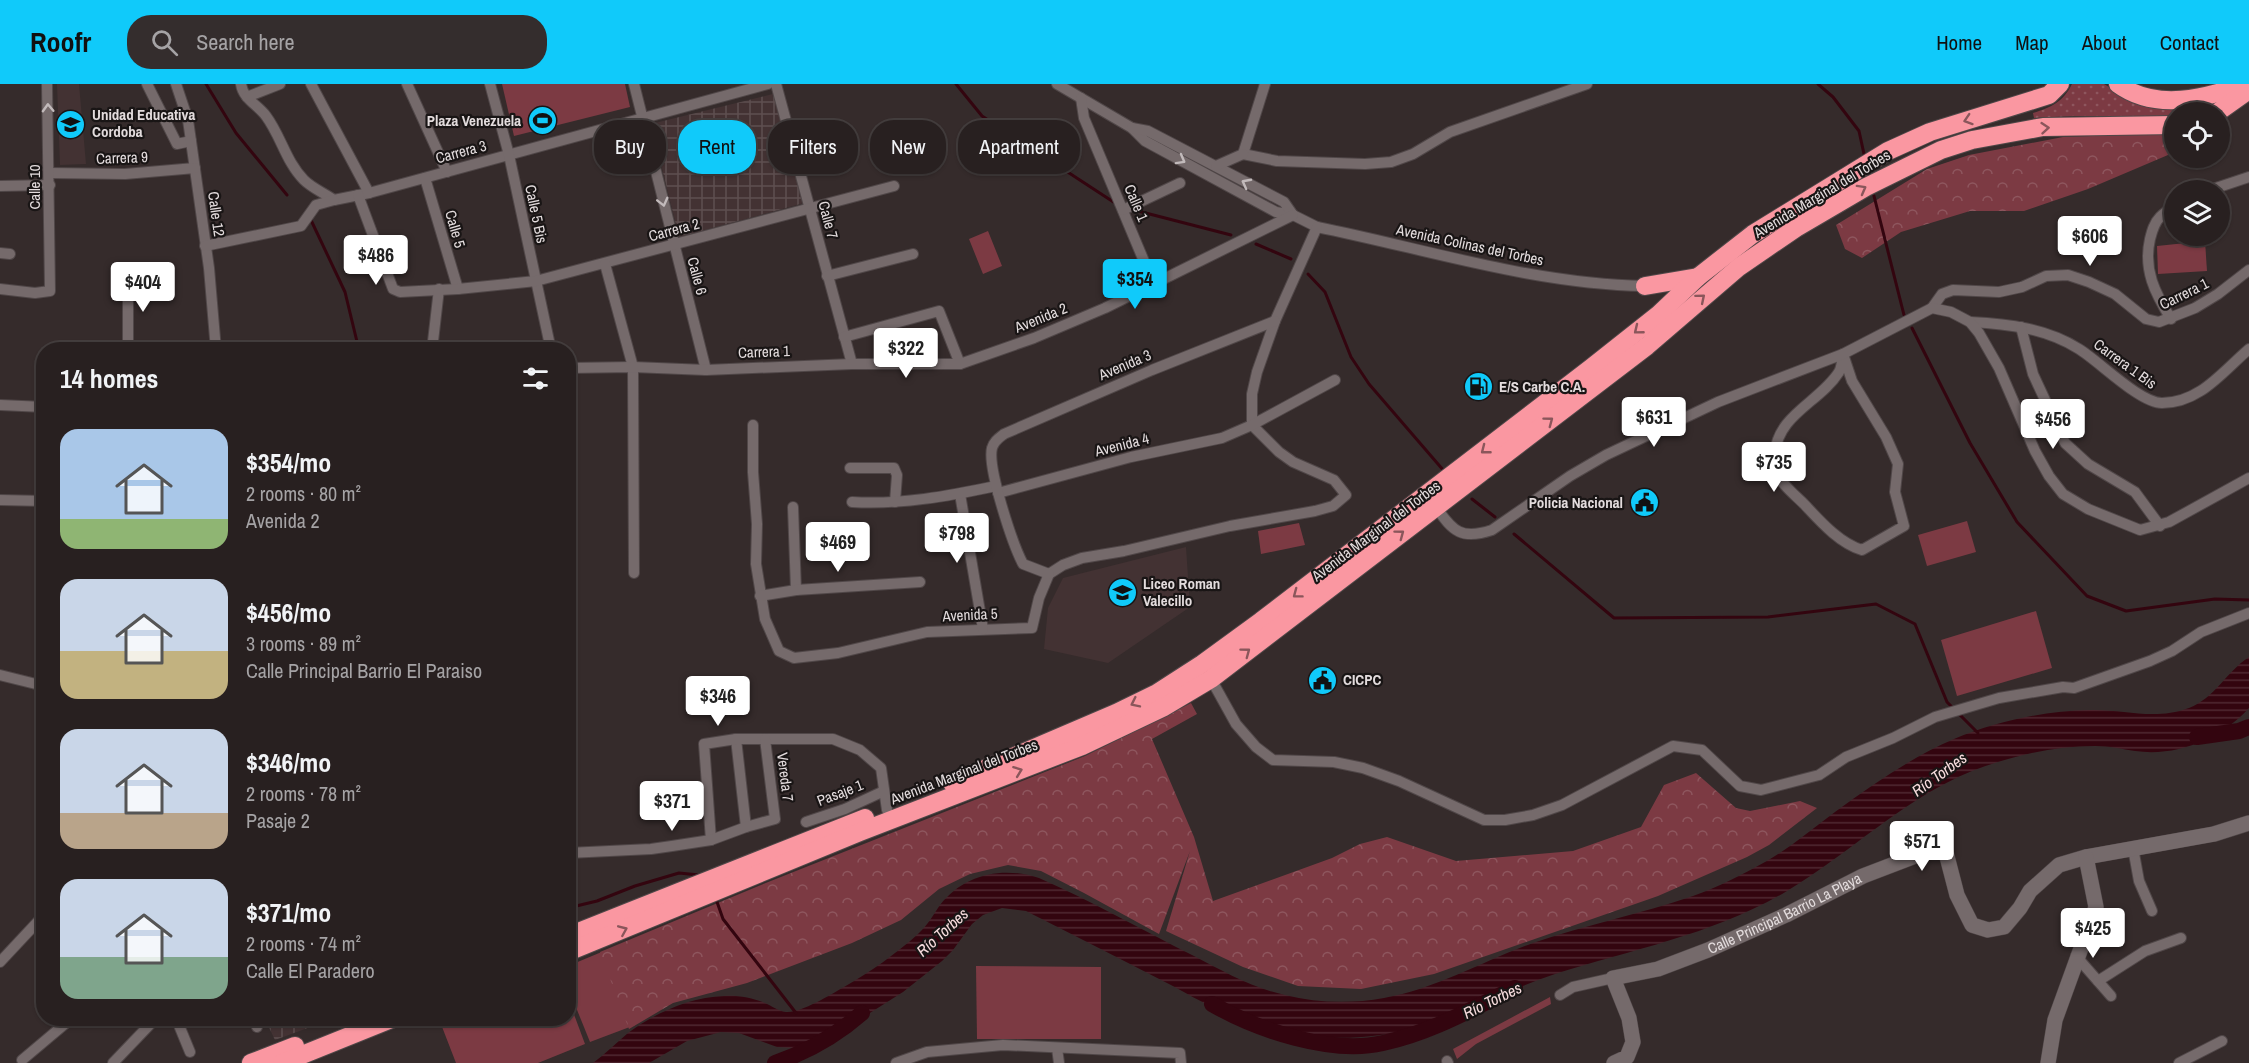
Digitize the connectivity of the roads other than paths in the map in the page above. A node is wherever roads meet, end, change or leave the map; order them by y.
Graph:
1 (47, 84) edge
2 (147, 84) edge
3 (176, 84) edge
4 (241, 84) edge
5 (280, 84) edge
6 (311, 84) edge
7 (407, 84) edge
8 (490, 84) edge
9 (634, 84) edge
10 (768, 84) edge
11 (776, 84) edge
12 (1057, 84) edge
13 (1265, 84) edge
14 (1587, 84) edge
15 (2060, 84) edge
16 (2118, 84) edge
17 (2247, 84) edge
18 (2249, 90) edge
19 (247, 97) junction
20 (1081, 98) junction
21 (2230, 103) edge
22 (642, 118) junction
23 (2164, 125) edge
24 (1132, 128) junction
25 (191, 141) junction
26 (1243, 154) junction
27 (509, 155) junction
28 (1216, 166) junction
29 (195, 168) junction
30 (447, 172) junction
31 (50, 173) junction
32 (424, 177) junction
33 (2249, 177) edge
34 (1180, 183) dead end
35 (2230, 183) edge
36 (50, 185) junction
37 (0, 186) edge
38 (894, 186) dead end
39 (369, 193) junction
40 (358, 195) junction
41 (334, 200) junction
42 (810, 209) junction
43 (1124, 210) junction
44 (2164, 214) edge
45 (1293, 216) junction
46 (1317, 227) junction
47 (205, 246) junction
48 (674, 246) junction
49 (913, 254) dead end
50 (605, 264) junction
51 (2249, 270) edge
52 (129, 276) dead end
53 (827, 276) junction
54 (1698, 277) junction
55 (536, 281) junction
56 (1154, 285) junction
57 (1645, 286) junction
58 (0, 289) edge
59 (439, 289) junction
60 (458, 289) junction
61 (1932, 308) junction
62 (1659, 314) junction
63 (2171, 319) junction
64 (1275, 321) junction
65 (1970, 322) junction
66 (2021, 327) junction
67 (844, 337) junction
68 (128, 342) edge
69 (215, 342) edge
70 (433, 342) edge
71 (549, 342) edge
72 (2249, 350) edge
73 (1843, 354) junction
74 (852, 364) junction
75 (960, 364) junction
76 (633, 367) junction
77 (576, 368) edge
78 (706, 370) junction
79 (1335, 380) dead end
80 (0, 405) edge
81 (36, 407) edge
82 (753, 425) dead end
83 (1252, 425) junction
84 (850, 468) dead end
85 (2249, 478) edge
86 (997, 490) junction
87 (960, 494) junction
88 (0, 500) edge
89 (36, 501) edge
90 (1431, 501) junction
91 (852, 502) dead end
92 (895, 502) junction
93 (793, 507) dead end
94 (2160, 526) junction
95 (634, 573) dead end
96 (1049, 574) junction
97 (920, 582) dead end
98 (795, 590) junction
99 (760, 596) junction
100 (2249, 613) edge
101 (983, 629) junction
102 (0, 675) edge
103 (1211, 679) junction
104 (36, 684) edge
105 (736, 739) junction
106 (765, 739) junction
107 (884, 791) junction
108 (887, 810) junction
109 (806, 822) dead end
110 (2249, 823) edge
111 (746, 826) junction
112 (711, 840) junction
113 (2133, 848) junction
114 (576, 853) edge
115 (2086, 857) junction
116 (2152, 911) dead end
117 (36, 924) edge
118 (576, 933) edge
119 (2181, 938) dead end
120 (576, 949) edge
121 (2076, 956) junction
122 (0, 962) edge
123 (1613, 978) junction
124 (2098, 981) junction
125 (1560, 995) dead end
126 (2110, 996) dead end
127 (62, 1026) edge
128 (148, 1026) edge
129 (179, 1026) edge
130 (343, 1026) edge
131 (374, 1026) edge
132 (2222, 1041) dead end
133 (1057, 1048) junction
134 (190, 1052) dead end
135 (22, 1060) dead end
136 (113, 1063) edge
137 (251, 1063) edge
138 (282, 1063) edge
139 (896, 1063) edge
140 (1059, 1063) edge
141 (1181, 1063) edge
142 (1614, 1063) edge
143 (2048, 1063) edge
144 (2179, 1063) edge

31 -> 1 street, Calle 10
2 - 25 street
3 - 25 street, Calle 12
4 - 19 street
5 - 19 street
6 - 39 street
7 - 30 street
8 - 27 street, Calle 5 Bis
9 - 22 street, Calle 6
10 - 22 street, Carrera 3
11 - 42 street, Calle 7
12 - 20 street, Avenida Colinas del Torbes
13 - 26 street
14 - 26 street
15 -> 54 highway, Avenida Marginal del Torbes
16 - 17 highway
18 - 21 highway
19 - 41 street
20 - 24 street, Avenida Colinas del Torbes
20 - 43 street, Calle 1
22 - 27 street, Carrera 3
22 -> 48 street, Calle 6
90 -> 23 highway, Avenida Marginal del Torbes
24 - 28 street, Avenida Colinas del Torbes
24 -> 45 street, Avenida Colinas del Torbes
25 - 29 street, Calle 12
26 - 28 street
27 - 30 street, Carrera 3
27 - 55 street, Calle 5 Bis
45 -> 28 street, Avenida Colinas del Torbes
29 - 31 street, Carrera 9
29 - 47 street, Calle 12
30 - 32 street, Carrera 3
31 - 36 street, Calle 10
32 - 39 street, Carrera 3
32 - 60 street, Calle 5
33 - 35 street
34 - 43 street
36 - 37 street
36 - 58 street, Calle 10
38 - 42 street, Carrera 2
39 - 40 street, Carrera 3
40 - 41 street, Carrera 3
40 - 59 street, Carrera 2
41 - 47 street, Carrera 3
42 - 48 street, Carrera 2
42 - 53 street, Calle 7
43 - 56 street, Calle 1
44 - 63 street
45 - 46 street, Avenida Colinas del Torbes
45 - 56 street, Avenida 2
46 - 57 street, Avenida Colinas del Torbes
46 - 64 street
47 - 69 street, Calle 12
48 - 50 street, Carrera 2
48 - 78 street, Calle 6
49 - 53 street
50 - 55 street, Carrera 2
50 - 76 street
51 - 63 street, Carrera 1
52 - 68 street
53 - 67 street, Calle 7
54 - 57 highway
54 - 62 highway, Avenida Marginal del Torbes
55 - 60 street, Carrera 2
55 - 71 street, Calle 5 Bis
56 - 75 street, Avenida 2
57 - 62 highway
59 - 60 street, Carrera 2
59 - 70 street
61 - 63 street, Carrera 1
61 - 65 street
61 - 73 street, Carrera 1
62 -> 90 highway, Avenida Marginal del Torbes
64 - 83 street
64 - 86 street, Avenida 3
65 - 66 street, Carrera 1 Bis
65 - 94 street
66 - 72 street, Carrera 1 Bis
66 - 94 street
67 - 74 street, Calle 7
67 - 75 street
73 - 73 street
73 - 90 street, Carrera 1
74 - 75 street, Carrera 1
74 - 78 street, Carrera 1
76 - 77 street, Carrera 1
76 - 78 street, Carrera 1
76 - 95 street
79 - 83 street, Avenida 4
80 - 81 street
82 - 99 street, Avenida 5
83 - 86 street, Avenida 4
83 - 96 street
84 - 92 street
85 - 94 street
86 - 87 street, Avenida 4
86 - 96 street
87 - 92 street, Avenida 4
87 - 101 street
88 - 89 street
103 -> 90 highway, Avenida Marginal del Torbes
90 -> 108 highway, Avenida Marginal del Torbes
91 - 92 street, Avenida 4
93 - 98 street
96 - 101 street, Avenida 5
97 - 98 street
98 - 99 street
99 - 101 street, Avenida 5
100 - 103 street
102 - 104 street
120 -> 103 highway, Avenida Marginal del Torbes
105 - 106 street
105 - 111 street
105 - 112 street
106 - 107 street
106 - 111 street, Vereda 7
107 - 108 street
107 - 109 street, Pasaje 1
108 - 118 highway, Avenida Marginal del Torbes
110 - 113 street, Calle Principal Barrio La Playa
111 - 112 street
112 - 114 street
113 - 115 street, Calle Principal Barrio La Playa
113 - 116 street
115 - 121 street
115 - 123 street, Calle Principal Barrio La Playa
117 - 122 street
119 - 124 street
121 - 124 street
121 - 143 street
123 - 125 street
123 - 142 street
124 - 126 street
127 - 135 street
128 - 136 street
129 - 134 street
130 - 137 highway
131 - 138 highway
132 - 144 street
133 - 139 street
133 - 140 street
133 - 141 street

